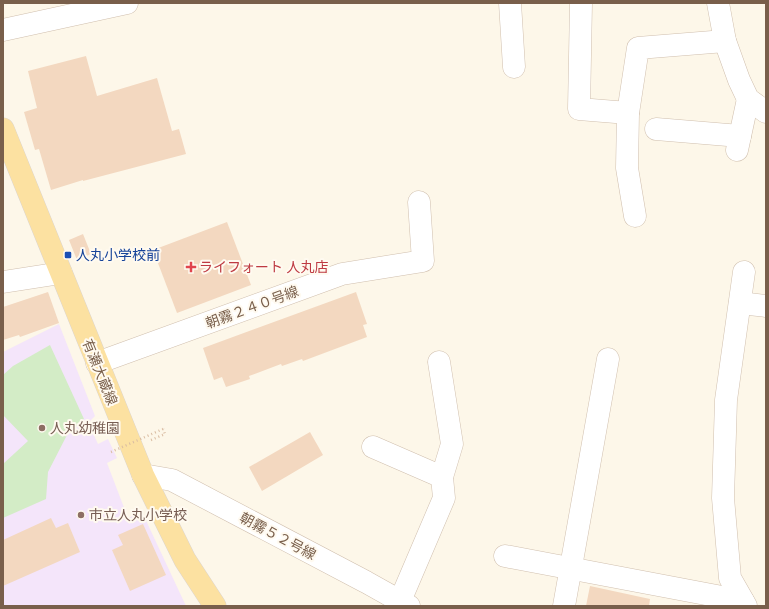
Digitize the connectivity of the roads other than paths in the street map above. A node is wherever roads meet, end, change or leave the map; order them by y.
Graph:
1 (127, 3) edge
2 (510, 3) edge
3 (581, 3) edge
4 (718, 3) edge
5 (3, 30) edge
6 (724, 41) junction
7 (514, 67) dead end
8 (748, 100) junction
9 (766, 112) edge
10 (628, 113) junction
11 (656, 129) dead end
12 (4, 133) edge
13 (419, 202) dead end
14 (635, 216) dead end
15 (744, 272) dead end
16 (61, 273) junction
17 (3, 282) edge
18 (740, 303) junction
19 (766, 306) edge
20 (608, 359) dead end
21 (440, 362) dead end
22 (97, 363) junction
23 (373, 447) dead end
24 (143, 475) junction
25 (442, 477) junction
26 (505, 556) dead end
27 (571, 569) junction
28 (744, 603) edge
29 (405, 604) edge
30 (215, 606) edge
31 (564, 606) edge

1 - 5 street
2 - 7 street
3 - 10 street
4 - 6 street
6 - 8 street
6 - 10 street
8 - 9 street
8 - 11 street
10 - 14 street
12 - 16 main road, 有瀬大蔵線
13 - 22 street, 朝霧２４０号線
15 - 18 street
16 - 17 street
16 - 22 main road, 有瀬大蔵線
18 - 19 street
18 - 28 street
20 - 27 street
21 - 25 street
22 - 24 main road, 有瀬大蔵線
23 - 25 street
24 - 29 street, 朝霧５２号線
24 - 30 main road, 有瀬大蔵線
25 - 29 street
26 - 27 street
27 - 28 street
27 - 31 street

